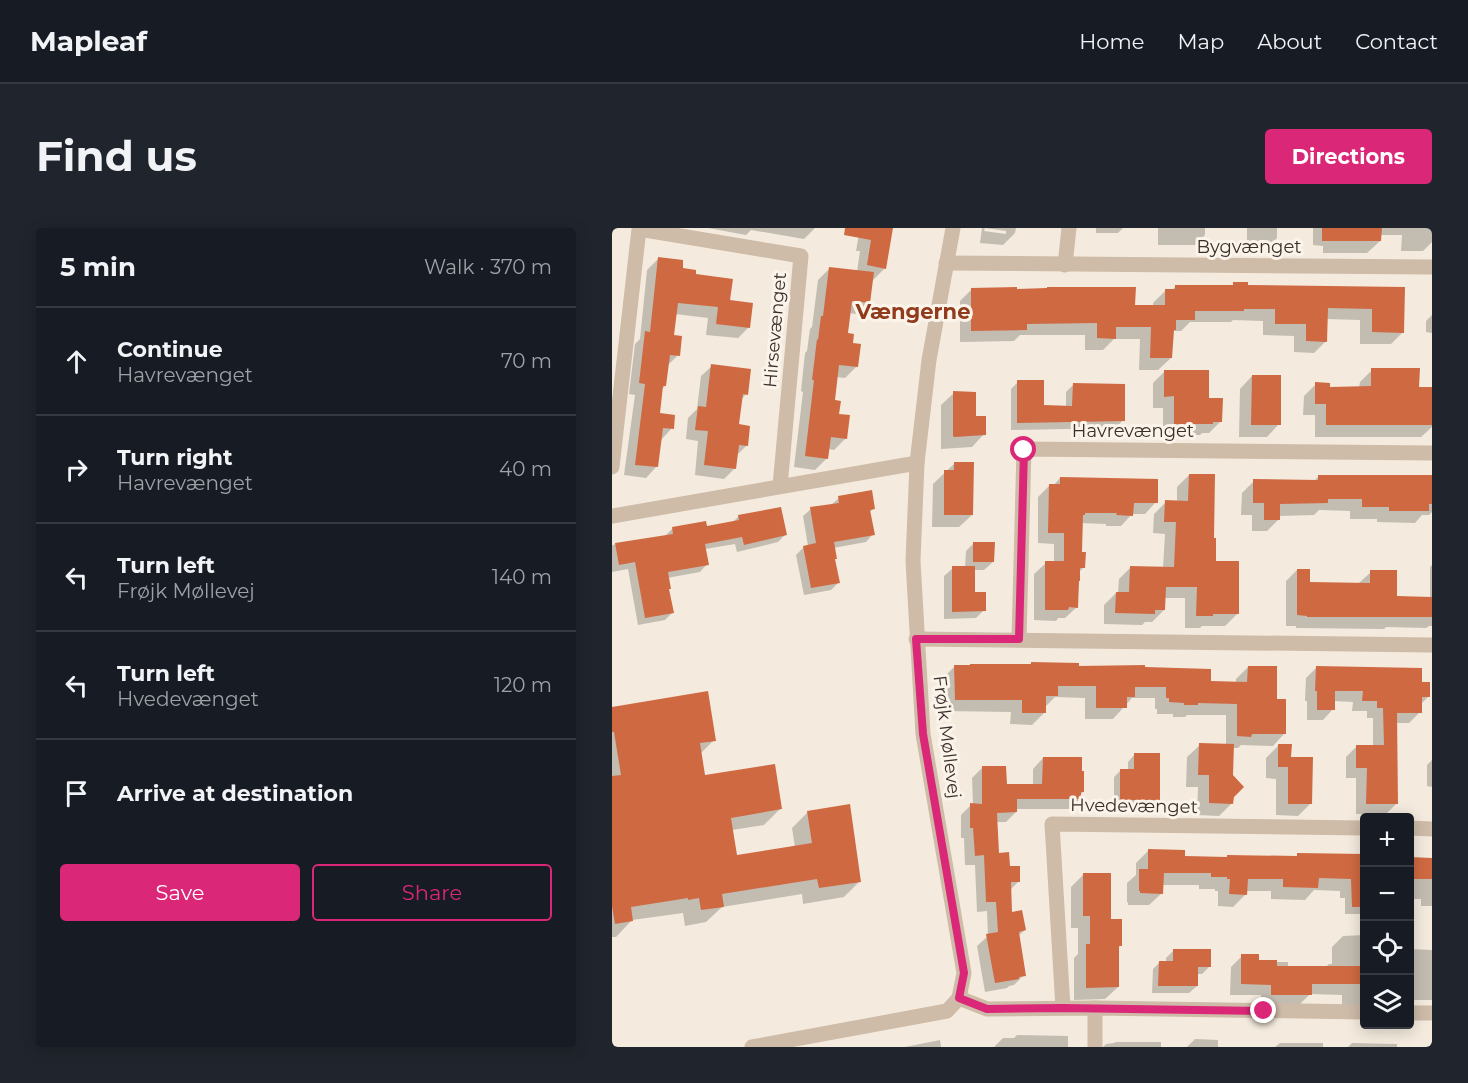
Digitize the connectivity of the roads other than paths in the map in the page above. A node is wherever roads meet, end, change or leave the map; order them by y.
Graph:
1 (953, 228) edge
2 (1069, 228) edge
3 (946, 263) junction
4 (1065, 265) junction
5 (1432, 267) edge
6 (1432, 453) edge
7 (917, 463) junction
8 (612, 467) edge
9 (780, 486) junction
10 (612, 516) edge
11 (916, 639) junction
12 (1019, 639) junction
13 (1432, 645) edge
14 (1360, 828) edge
15 (1414, 828) edge
16 (1432, 829) edge
17 (959, 998) junction
18 (1063, 1008) junction
19 (1095, 1008) junction
20 (1360, 1012) edge
21 (1414, 1013) edge
22 (1432, 1013) edge
23 (752, 1047) edge
24 (1095, 1047) edge

1 - 3 street, Frøjk Møllevej
2 - 4 street
3 - 4 street, Bygvænget
3 - 7 street, Frøjk Møllevej
4 - 5 street, Bygvænget
6 - 12 street, Havrevænget
7 - 9 street
7 - 11 street, Frøjk Møllevej
8 - 9 street, Hirsevænget
9 - 10 street
11 - 12 street
11 - 17 street, Frøjk Møllevej
12 - 13 street
14 - 18 street, Hvedevænget
15 - 16 street
17 - 18 street
17 - 23 street
18 - 19 street
19 - 20 street
19 - 24 street
21 - 22 street

